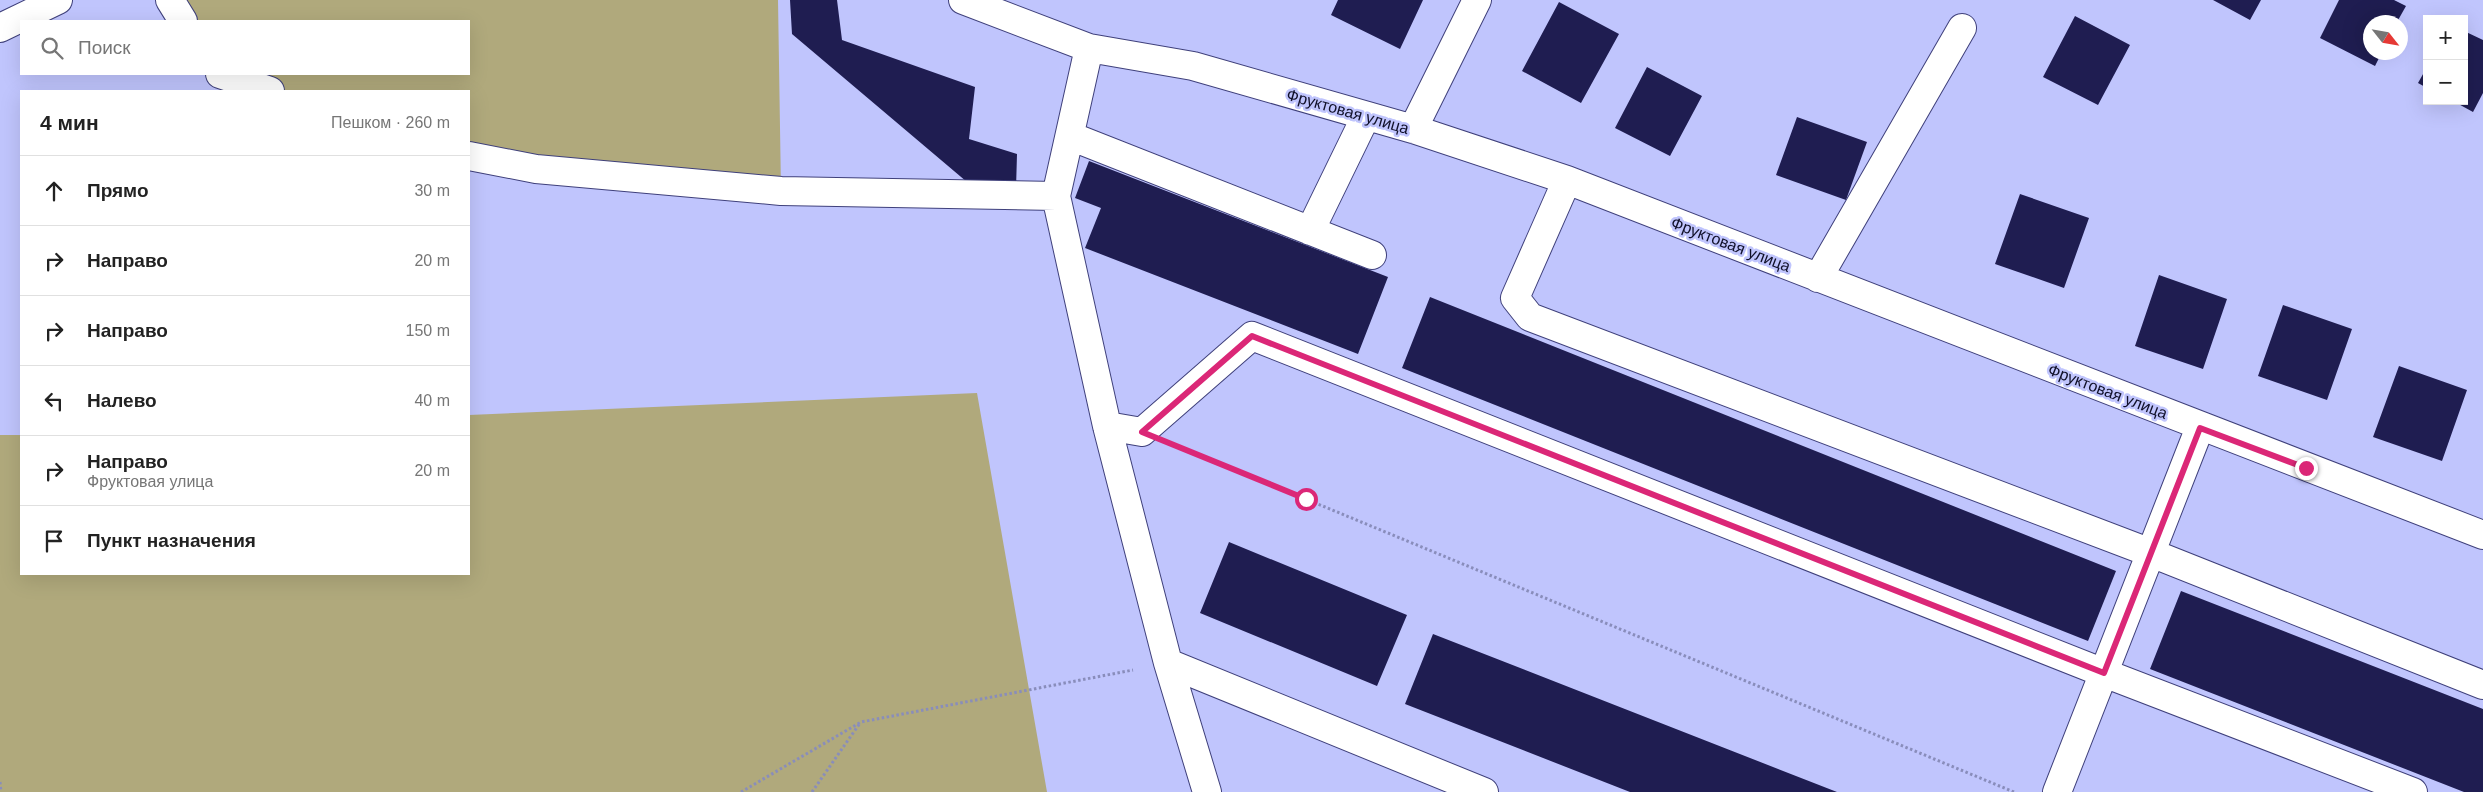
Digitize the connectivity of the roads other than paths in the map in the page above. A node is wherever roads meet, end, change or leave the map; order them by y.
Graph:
1 (58, 0) edge
2 (170, 0) edge
3 (963, 0) edge
4 (1477, 0) edge
5 (182, 20) edge
6 (0, 28) edge
7 (1962, 28) dead end
8 (1089, 48) junction
9 (223, 75) edge
10 (267, 90) edge
11 (1366, 116) junction
12 (1412, 129) junction
13 (1070, 136) junction
14 (470, 156) edge
15 (1567, 180) junction
16 (1056, 196) junction
17 (1310, 231) junction
18 (1372, 255) dead end
19 (1818, 278) junction
20 (1107, 426) junction
21 (2200, 428) junction
22 (2483, 535) edge
23 (2151, 553) junction
24 (1168, 663) junction
25 (2104, 673) junction
26 (2483, 685) edge
27 (1207, 792) edge
28 (1484, 792) edge
29 (2057, 792) edge
30 (2414, 792) edge

1 - 6 street
2 - 5 street
3 - 8 street, Фруктовая улица
4 - 12 street
7 - 19 street
8 - 11 street, Фруктовая улица
8 - 13 street
9 - 10 street
11 - 12 street, Фруктовая улица
11 - 17 street
12 - 15 street, Фруктовая улица
13 - 16 street
13 - 17 street
14 - 16 street
15 - 19 street, Фруктовая улица
15 - 23 street
16 - 20 street
17 - 18 street
19 - 21 street, Фруктовая улица
20 - 24 street
20 - 25 street
21 - 22 street, Фруктовая улица
21 - 23 street
23 - 25 street
23 - 26 street
24 - 27 street
24 - 28 street
25 - 29 street
25 - 30 street

